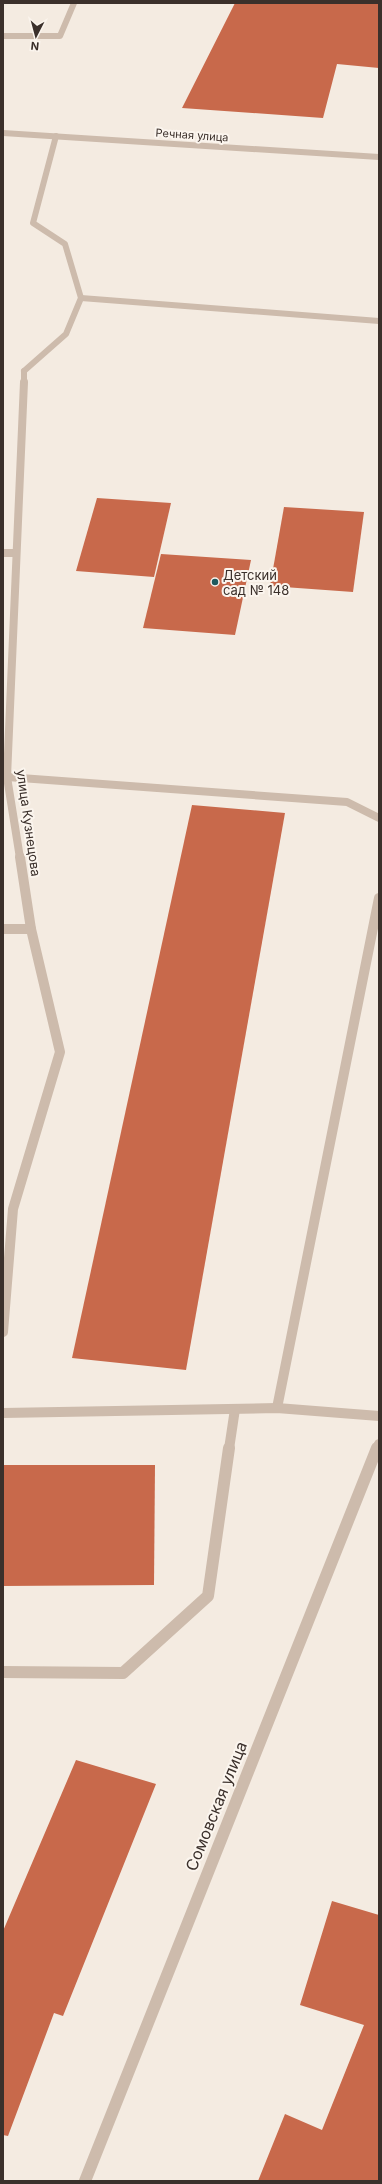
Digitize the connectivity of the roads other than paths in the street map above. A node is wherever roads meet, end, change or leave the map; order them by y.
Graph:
1 (74, 3) edge
2 (3, 36) edge
3 (3, 133) edge
4 (56, 136) junction
5 (379, 157) edge
6 (81, 298) junction
7 (379, 321) edge
8 (3, 553) edge
9 (16, 553) junction
10 (7, 777) junction
11 (379, 818) edge
12 (379, 898) edge
13 (3, 929) edge
14 (31, 929) junction
15 (3, 1332) edge
16 (277, 1408) junction
17 (235, 1409) junction
18 (3, 1413) edge
19 (379, 1416) edge
20 (379, 1444) edge
21 (3, 1672) edge
22 (85, 2181) edge

1 - 2 street
3 - 4 street, Речная улица
4 - 5 street, Речная улица
4 - 6 street
6 - 7 street
6 - 9 street, улица Кузнецова
8 - 9 street
9 - 10 street, улица Кузнецова
10 - 11 street
10 - 14 street, улица Кузнецова
12 - 16 street
13 - 14 street
14 - 15 street, улица Кузнецова
16 - 17 street
16 - 19 street
17 - 18 street
17 - 21 street
20 - 22 street, Сомовская улица

